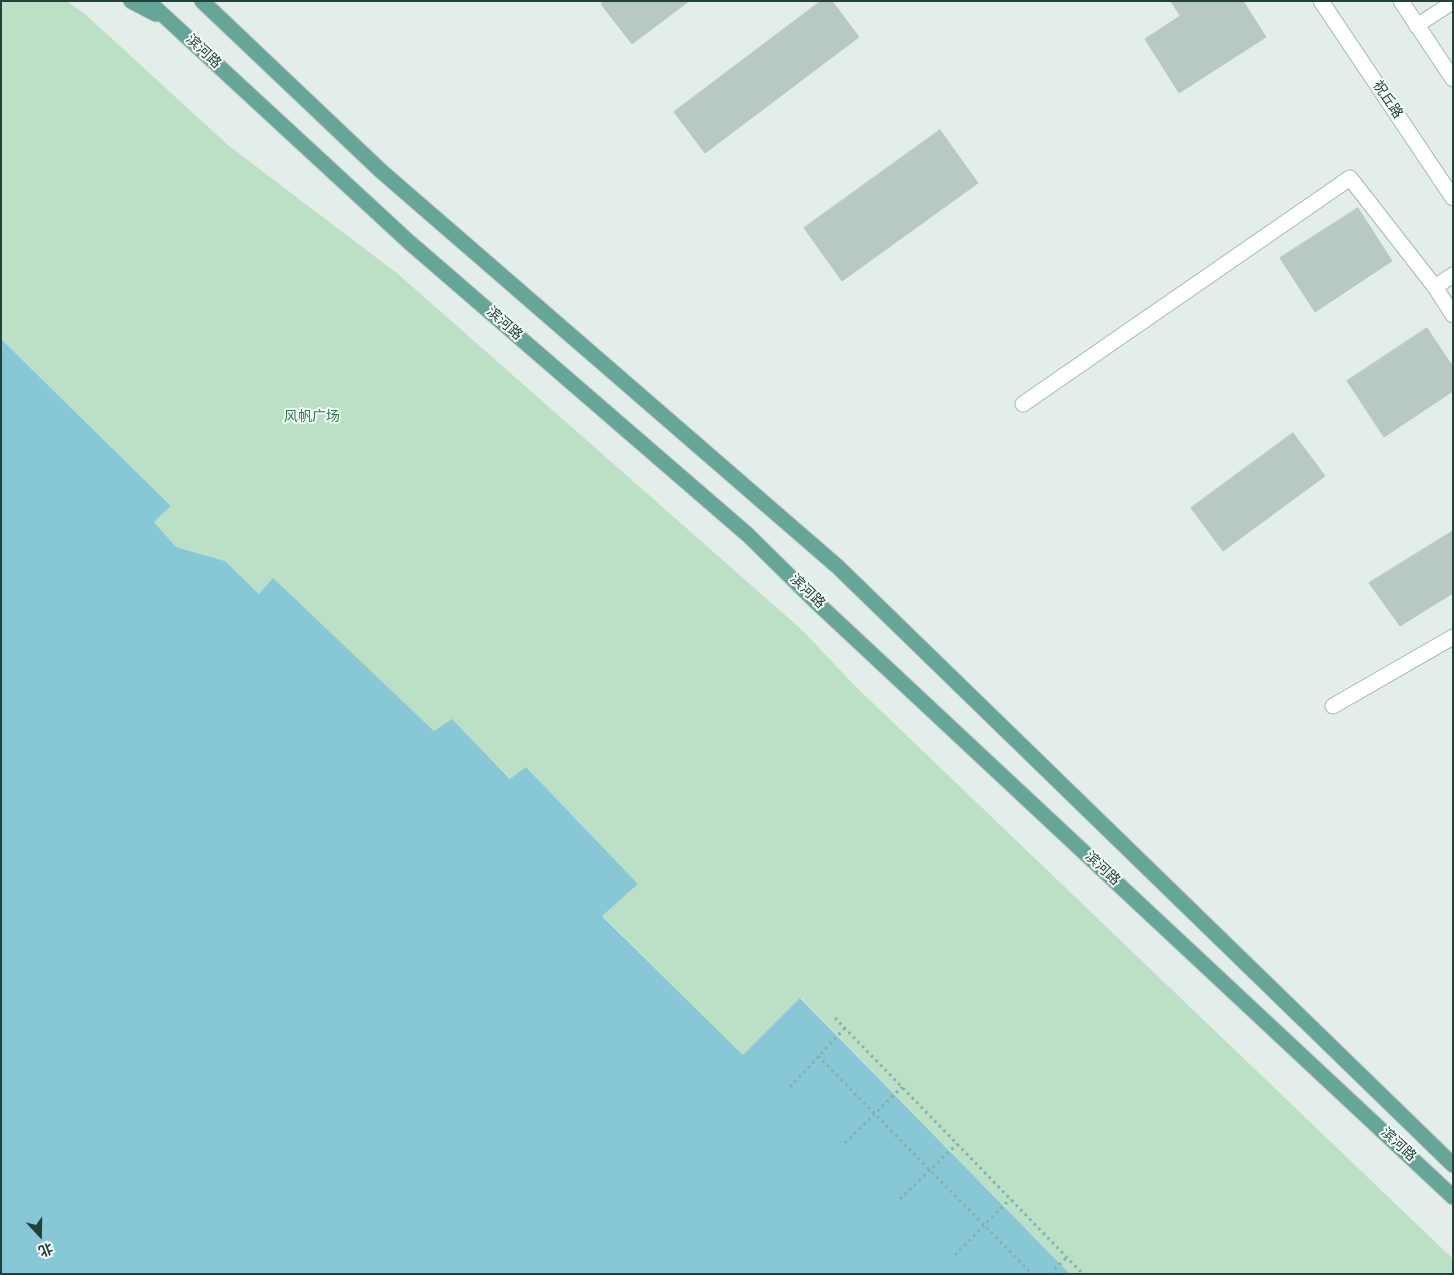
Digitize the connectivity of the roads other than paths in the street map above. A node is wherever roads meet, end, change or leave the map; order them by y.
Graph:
1 (131, 1) edge
2 (148, 1) edge
3 (202, 1) edge
4 (1321, 1) edge
5 (1401, 1) edge
6 (1453, 2) edge
7 (167, 19) junction
8 (1416, 26) junction
9 (1453, 79) edge
10 (1453, 198) edge
11 (1453, 275) edge
12 (1435, 287) junction
13 (1453, 315) edge
14 (1023, 404) dead end
15 (1453, 637) edge
16 (1333, 706) dead end
17 (1453, 1165) edge
18 (1453, 1197) edge

1 - 7 main road
2 - 7 main road, 滨河路
3 - 17 main road, 滨河路
4 - 10 street, 祝丘路
5 - 8 street
6 - 8 lane
7 - 18 main road, 滨河路
8 - 9 street
11 - 12 street
12 - 13 street
12 - 14 street
15 - 16 street

